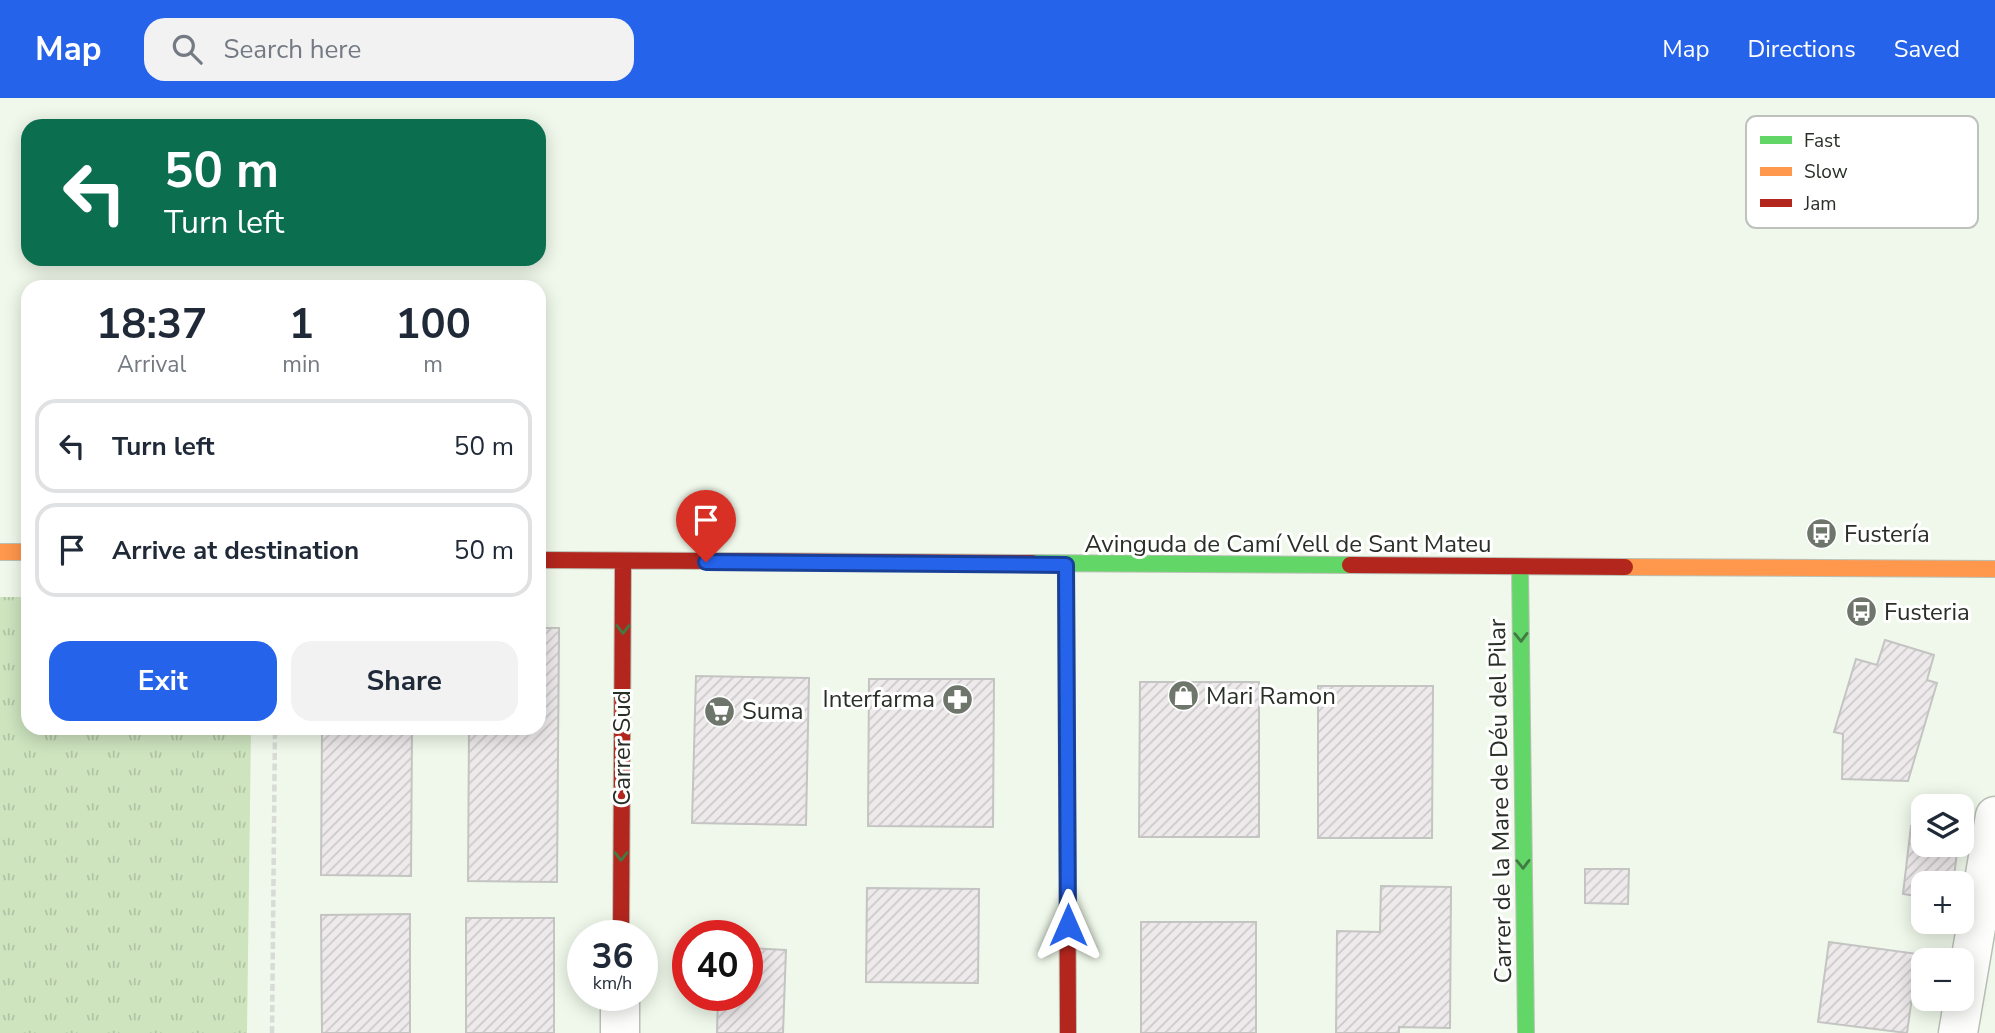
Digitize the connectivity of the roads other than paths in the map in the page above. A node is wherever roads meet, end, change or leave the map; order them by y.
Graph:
1 (0, 552) edge
2 (21, 552) edge
3 (546, 560) edge
4 (623, 561) junction
5 (1066, 565) junction
6 (1520, 568) junction
7 (1995, 569) edge
8 (1995, 816) edge
9 (621, 920) edge
10 (620, 1011) edge
11 (620, 1033) edge
12 (1068, 1033) edge
13 (1526, 1033) edge
14 (1958, 1033) edge

1 - 2 street
3 - 4 street, Avinguda de Camí Vell de Sant Mateu
4 - 5 street, Avinguda de Camí Vell de Sant Mateu
4 -> 9 street, Carrer Sud
5 - 6 street, Avinguda de Camí Vell de Sant Mateu
5 - 12 street
6 - 7 street, Avinguda de Camí Vell de Sant Mateu
6 -> 13 street, Carrer de la Mare de Déu del Pilar
8 - 14 street
10 - 11 street

